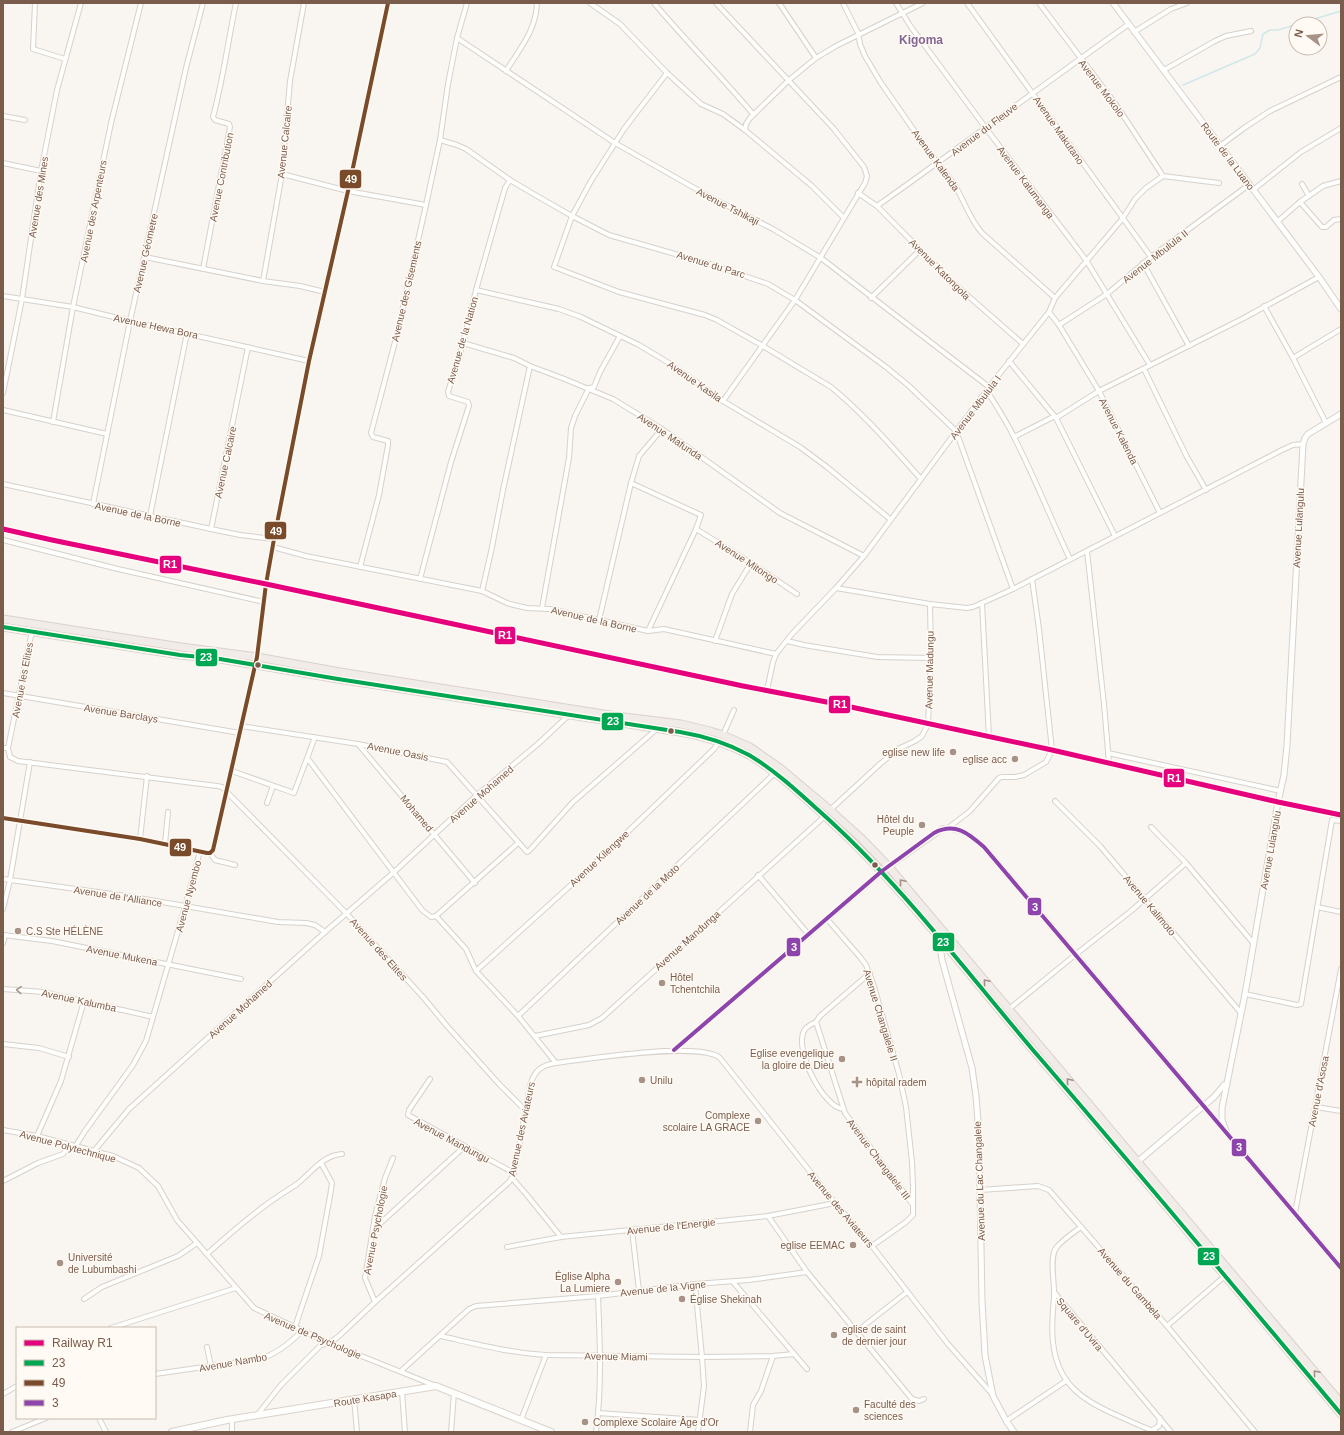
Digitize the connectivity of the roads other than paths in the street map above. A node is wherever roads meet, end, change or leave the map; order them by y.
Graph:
1 (35, 3) edge
2 (81, 3) edge
3 (140, 3) edge
4 (203, 3) edge
5 (236, 3) edge
6 (304, 3) edge
7 (388, 3) edge
8 (467, 3) edge
9 (537, 3) edge
10 (590, 3) edge
11 (654, 3) edge
12 (716, 3) edge
13 (779, 3) edge
14 (843, 3) edge
15 (896, 3) edge
16 (923, 3) edge
17 (967, 3) edge
18 (1039, 3) edge
19 (1113, 3) edge
20 (1187, 3) edge
21 (902, 13) junction
22 (1129, 24) junction
23 (1251, 30) dead end
24 (1134, 32) junction
25 (859, 36) junction
26 (457, 38) junction
27 (816, 58) junction
28 (66, 59) junction
29 (1080, 59) junction
30 (1164, 70) junction
31 (506, 71) junction
32 (668, 73) junction
33 (1339, 78) edge
34 (789, 80) junction
35 (1341, 85) edge
36 (1032, 93) junction
37 (753, 114) junction
38 (3, 116) edge
39 (25, 120) dead end
40 (985, 127) junction
41 (1341, 128) edge
42 (745, 130) junction
43 (440, 140) junction
44 (615, 143) junction
45 (1220, 146) junction
46 (938, 162) junction
47 (3, 163) edge
48 (41, 171) junction
49 (282, 174) junction
50 (1163, 176) junction
51 (510, 180) junction
52 (1341, 181) edge
53 (1219, 183) dead end
54 (1250, 184) junction
55 (1302, 184) dead end
56 (1253, 190) junction
57 (348, 191) junction
58 (858, 193) junction
59 (1309, 196) junction
60 (1300, 202) junction
61 (426, 205) junction
62 (877, 206) junction
63 (572, 216) junction
64 (844, 217) junction
65 (1122, 218) junction
66 (1341, 219) edge
67 (1277, 222) junction
68 (920, 250) junction
69 (145, 257) junction
70 (1151, 257) junction
71 (821, 258) junction
72 (1086, 260) junction
73 (1143, 263) junction
74 (203, 269) junction
75 (1319, 277) junction
76 (263, 282) junction
77 (476, 290) junction
78 (325, 292) junction
79 (1107, 294) junction
80 (3, 296) edge
81 (872, 298) junction
82 (1055, 298) junction
83 (22, 299) junction
84 (795, 300) junction
85 (1264, 306) junction
86 (73, 307) junction
87 (1341, 309) edge
88 (1049, 312) junction
89 (130, 321) junction
90 (1059, 325) junction
91 (1341, 329) edge
92 (188, 333) junction
93 (620, 336) junction
94 (464, 343) junction
95 (1023, 344) junction
96 (763, 346) junction
97 (1189, 346) junction
98 (248, 347) junction
99 (1293, 358) junction
100 (309, 361) junction
101 (1009, 361) junction
102 (1150, 365) junction
103 (530, 366) junction
104 (1144, 369) junction
105 (589, 388) junction
106 (988, 389) junction
107 (1099, 391) junction
108 (3, 393) edge
109 (724, 401) junction
110 (3, 410) edge
111 (1341, 414) edge
112 (1055, 417) junction
113 (53, 422) junction
114 (1326, 423) junction
115 (662, 429) junction
116 (956, 431) junction
117 (107, 434) junction
118 (1014, 437) junction
119 (1303, 444) junction
120 (921, 479) junction
121 (631, 483) junction
122 (3, 484) edge
123 (1206, 490) junction
124 (93, 504) junction
125 (1160, 513) junction
126 (150, 516) junction
127 (890, 519) junction
128 (696, 529) junction
129 (211, 530) junction
130 (1115, 536) junction
131 (274, 539) junction
132 (3, 540) edge
133 (273, 547) junction
134 (1086, 552) junction
135 (864, 556) junction
136 (1070, 559) junction
137 (752, 563) junction
138 (360, 567) junction
139 (420, 579) junction
140 (1032, 579) junction
141 (836, 588) junction
142 (1013, 589) junction
143 (482, 591) junction
144 (797, 594) dead end
145 (264, 602) junction
146 (930, 604) junction
147 (982, 604) junction
148 (542, 608) junction
149 (3, 619) edge
150 (599, 620) junction
151 (3, 626) edge
152 (32, 631) junction
153 (648, 632) junction
154 (715, 641) junction
155 (787, 641) junction
156 (776, 654) junction
157 (257, 657) junction
158 (931, 658) junction
159 (256, 665) junction
160 (767, 690) dead end
161 (3, 694) edge
162 (20, 696) junction
163 (734, 710) dead end
164 (569, 715) junction
165 (241, 726) junction
166 (658, 728) junction
167 (681, 728) junction
168 (240, 733) junction
169 (723, 735) junction
170 (315, 737) junction
171 (988, 737) dead end
172 (719, 742) junction
173 (358, 744) junction
174 (3, 748) edge
175 (8, 748) junction
176 (1108, 753) junction
177 (308, 759) junction
178 (30, 762) junction
179 (1109, 763) dead end
180 (232, 771) junction
181 (775, 773) junction
182 (147, 776) junction
183 (273, 786) junction
184 (1281, 791) junction
185 (227, 792) junction
186 (477, 795) junction
187 (1055, 801) dead end
188 (267, 803) dead end
189 (168, 812) dead end
190 (828, 813) junction
191 (3, 818) edge
192 (19, 821) junction
193 (1341, 821) edge
194 (1151, 827) dead end
195 (948, 828) junction
196 (435, 834) junction
197 (140, 838) junction
198 (165, 844) junction
199 (518, 844) junction
200 (200, 851) junction
201 (210, 853) junction
202 (1186, 863) junction
203 (235, 865) dead end
204 (889, 866) junction
205 (882, 871) junction
206 (393, 873) junction
207 (758, 875) junction
208 (3, 879) edge
209 (10, 880) junction
210 (475, 883) junction
211 (1146, 899) junction
212 (185, 907) junction
213 (1317, 907) junction
214 (3, 909) edge
215 (1341, 912) edge
216 (346, 913) junction
217 (436, 916) junction
218 (827, 919) junction
219 (940, 927) junction
220 (325, 932) junction
221 (4, 935) edge
222 (809, 935) junction
223 (939, 937) junction
224 (3, 943) edge
225 (1254, 944) junction
226 (1074, 955) junction
227 (169, 965) junction
228 (1341, 969) edge
229 (476, 971) junction
230 (870, 973) junction
231 (241, 979) dead end
232 (3, 989) edge
233 (1245, 994) junction
234 (84, 1001) junction
235 (1009, 1009) junction
236 (1241, 1013) junction
237 (518, 1016) junction
238 (153, 1017) junction
239 (816, 1022) junction
240 (535, 1036) junction
241 (3, 1044) edge
242 (674, 1050) junction
243 (68, 1057) junction
244 (556, 1062) junction
245 (430, 1079) dead end
246 (1226, 1083) junction
247 (1204, 1105) junction
248 (1316, 1107) junction
249 (843, 1109) junction
250 (525, 1110) junction
251 (1341, 1111) edge
252 (3, 1130) edge
253 (1226, 1131) junction
254 (37, 1136) junction
255 (70, 1145) junction
256 (75, 1147) junction
257 (464, 1147) junction
258 (94, 1151) junction
259 (342, 1154) dead end
260 (393, 1158) dead end
261 (321, 1163) junction
262 (1135, 1164) junction
263 (513, 1176) junction
264 (3, 1181) edge
265 (980, 1190) junction
266 (835, 1203) junction
267 (913, 1205) junction
268 (1295, 1213) junction
269 (768, 1216) junction
270 (177, 1220) joint
271 (1081, 1226) junction
272 (374, 1229) junction
273 (632, 1230) junction
274 (561, 1238) junction
275 (197, 1243) junction
276 (872, 1246) junction
277 (508, 1247) dead end
278 (207, 1254) junction
279 (1341, 1268) edge
280 (807, 1272) junction
281 (1225, 1276) junction
282 (733, 1282) junction
283 (695, 1284) junction
284 (236, 1288) junction
285 (639, 1291) junction
286 (907, 1292) junction
287 (1054, 1292) junction
288 (598, 1296) junction
289 (84, 1299) dead end
290 (375, 1302) junction
291 (1167, 1326) junction
292 (114, 1327) edge
293 (295, 1328) junction
294 (302, 1331) junction
295 (856, 1332) junction
296 (441, 1336) junction
297 (328, 1343) junction
298 (207, 1347) dead end
299 (794, 1354) junction
300 (546, 1355) junction
301 (601, 1356) junction
302 (773, 1356) junction
303 (702, 1357) junction
304 (211, 1366) junction
305 (807, 1368) dead end
306 (400, 1371) junction
307 (156, 1374) edge
308 (1066, 1381) junction
309 (436, 1386) junction
310 (16, 1387) edge
311 (402, 1392) junction
312 (454, 1393) junction
313 (3, 1394) edge
314 (993, 1396) junction
315 (354, 1399) junction
316 (924, 1399) dead end
317 (1341, 1403) edge
318 (598, 1413) junction
319 (1341, 1414) edge
320 (257, 1415) junction
321 (1160, 1418) junction
322 (44, 1419) edge
323 (100, 1419) edge
324 (232, 1420) junction
325 (521, 1420) junction
326 (700, 1420) junction
327 (1006, 1421) junction
328 (1252, 1428) junction
329 (1154, 1431) edge
330 (12, 1432) edge
331 (106, 1432) edge
332 (172, 1432) edge
333 (232, 1432) edge
334 (357, 1432) edge
335 (406, 1432) edge
336 (452, 1432) edge
337 (551, 1432) edge
338 (596, 1432) edge
339 (698, 1432) edge
340 (750, 1432) edge
341 (1014, 1432) edge
342 (1171, 1432) edge
343 (1247, 1432) edge
344 (1255, 1432) edge

1 - 28 street
2 - 28 street, Avenue des Mines
3 - 86 street, Avenue des Arpenteurs
4 - 69 street, Avenue Géometre
5 - 74 street, Avenue Contribution
6 - 49 street, Avenue Calcaire
7 - 57 street, Avenue Nyembo
8 - 26 street, Avenue des Gisements
9 - 31 street
10 - 32 street
11 - 37 street
12 - 34 street
13 - 27 street
14 - 25 street, Avenue Kalenda
15 - 21 street, Avenue Katumanga
16 - 21 street
17 - 36 street, Avenue Makutano
18 - 29 street, Avenue Mokolo
19 - 22 street, Route de la Luano
20 - 24 street
21 - 25 street
21 - 40 street, Avenue Katumanga
22 - 24 street, Route de la Luano
22 - 29 street, Avenue du Fleuve
23 - 30 street
24 - 30 street, Route de la Luano
25 - 27 street
25 - 46 street, Avenue Kalenda
26 - 31 street, Avenue Tshikaji
26 - 43 street, Avenue des Gisements
27 - 34 street
28 - 48 street, Avenue des Mines
29 - 36 street, Avenue du Fleuve
29 - 50 street, Avenue Mokolo
30 - 45 street, Route de la Luano
31 - 44 street, Avenue Tshikaji
32 - 42 street
32 - 44 street
33 - 35 street
33 - 45 street
34 - 37 street
34 - 58 street
36 - 40 street, Avenue du Fleuve
36 - 65 street, Avenue Makutano
37 - 42 street
38 - 39 street
40 - 46 street, Avenue du Fleuve
40 - 72 street, Avenue Katumanga
41 - 56 street
42 - 64 street
43 - 51 street, Avenue du Parc
43 - 61 street, Avenue des Gisements
44 - 63 street
44 - 71 street, Avenue Tshikaji
45 - 54 street, Route de la Luano
46 - 62 street, Avenue du Fleuve
46 - 82 street, Avenue Kalenda
47 - 48 street
48 - 83 street, Avenue des Mines
49 - 57 street
49 - 76 street, Avenue Calcaire
50 - 53 street
50 - 65 street, Avenue Mbulula I
51 - 63 street, Avenue du Parc
51 - 77 street, Avenue de la Nation
52 - 59 street
54 - 56 street, Route de la Luano
54 - 70 street, Avenue Mbulula II
55 - 59 street
56 - 67 street, Route de la Luano
57 - 61 street
57 - 78 street, Avenue Nyembo
58 - 62 street, Avenue Katongola
58 - 64 street
59 - 60 street
60 - 66 street
60 - 67 street
61 - 138 street, Avenue des Gisements
62 - 68 street, Avenue Katongola
63 - 84 street, Avenue du Parc
63 - 96 street
64 - 71 street
65 - 70 street, Avenue Makutano
65 - 72 street, Avenue Mbulula I
67 - 75 street, Route de la Luano
68 - 81 street
68 - 95 street, Avenue Katongola
69 - 74 street
69 - 89 street, Avenue Géometre
70 - 73 street, Avenue Mbulula II
71 - 81 street, Avenue Tshikaji
71 - 84 street
72 - 79 street, Avenue Katumanga
72 - 82 street, Avenue Mbulula I
73 - 79 street, Avenue Mbulula II
73 - 97 street
74 - 76 street
75 - 85 street
75 - 87 street, Route de la Luano
76 - 78 street
77 - 93 street, Avenue Kasila
77 - 94 street, Avenue de la Nation
78 - 100 street, Avenue Nyembo
79 - 90 street, Avenue Mbulula II
79 - 102 street, Avenue Katumanga
80 - 83 street, Avenue Hewa Bora
81 - 106 street, Avenue Tshikaji
82 - 88 street, Avenue Mbulula I
83 - 86 street, Avenue Hewa Bora
83 - 108 street, Avenue des Mines
84 - 96 street
84 - 116 street, Avenue du Parc
85 - 97 street
85 - 99 street
86 - 89 street, Avenue Hewa Bora
86 - 113 street, Avenue des Arpenteurs
88 - 90 street, Avenue Kalenda
88 - 95 street, Avenue Mbulula I
89 - 92 street, Avenue Hewa Bora
89 - 117 street, Avenue Géometre
90 - 107 street, Avenue Kalenda
91 - 99 street
92 - 98 street, Avenue Hewa Bora
92 - 126 street
93 - 105 street
93 - 109 street, Avenue Kasila
94 - 103 street, Avenue Mafunda
94 - 139 street, Avenue de la Nation
95 - 101 street, Avenue Mbulula I
96 - 109 street
96 - 120 street
97 - 102 street
98 - 100 street, Avenue Hewa Bora
98 - 129 street, Avenue Calcaire
99 - 114 street
100 - 131 street, Avenue Nyembo
101 - 106 street, Avenue Mbulula I
101 - 112 street
102 - 104 street
103 - 105 street, Avenue Mafunda
103 - 143 street
104 - 107 street
104 - 123 street
105 - 115 street, Avenue Mafunda
105 - 148 street
106 - 116 street, Avenue Mbulula I
106 - 118 street
107 - 112 street
107 - 125 street, Avenue Kalenda
109 - 127 street, Avenue Kasila
110 - 113 street
111 - 114 street
112 - 118 street
112 - 130 street
113 - 117 street
114 - 119 street
115 - 121 street
115 - 135 street, Avenue Mafunda
116 - 120 street, Avenue Mbulula I
116 - 142 street
117 - 124 street, Avenue Géometre
118 - 136 street
119 - 123 street
119 - 184 street, Avenue Lulangulu
120 - 127 street, Avenue Mbulula I
121 - 128 street
121 - 150 street
122 - 124 street, Avenue de la Borne
123 - 125 street
124 - 126 street, Avenue de la Borne
125 - 130 street
126 - 129 street, Avenue de la Borne
127 - 135 street, Avenue Mbulula I
128 - 137 street, Avenue Mitongo
128 - 153 street
129 - 131 street, Avenue de la Borne
130 - 134 street
131 - 133 street, Avenue Nyembo
132 - 145 street
133 - 138 street, Avenue de la Borne
133 - 145 street, Avenue Nyembo
134 - 136 street
134 - 176 street
135 - 141 street, Avenue Mbulula I
136 - 140 street
137 - 144 street, Avenue Mitongo
137 - 154 street
138 - 139 street, Avenue de la Borne
139 - 143 street, Avenue de la Borne
140 - 142 street
140 - 195 street
141 - 146 street
141 - 155 street, Avenue Mbulula I
142 - 147 street
143 - 148 street, Avenue de la Borne
145 - 157 street, Avenue Nyembo
146 - 147 street
146 - 158 street, Avenue Madungu
147 - 171 street
148 - 150 street, Avenue de la Borne
149 - 157 highway
150 - 153 street, Avenue de la Borne
151 - 152 highway
152 - 159 highway
152 - 162 street, Avenue les Elites
153 - 154 street, Avenue de la Borne
154 - 156 street, Avenue de la Borne
155 - 156 street, Avenue Mbulula I
155 - 158 street
156 - 160 street, Avenue Mbulula I
157 - 159 street, Avenue Nyembo
157 - 167 highway
158 - 190 street, Avenue Madungu
159 - 164 highway
159 - 165 street, Avenue Nyembo
161 - 162 street, Avenue Barclays
162 - 168 street, Avenue Barclays
162 - 175 street, Avenue les Elites
163 - 169 street
164 - 166 highway
164 - 186 street, Avenue Mohamed
165 - 168 street, Avenue Nyembo
165 - 170 street, Avenue Oasis
166 - 167 highway
166 - 199 street
167 - 169 highway
167 - 172 highway
168 - 180 street, Avenue Nyembo
169 - 190 highway
170 - 173 street, Avenue Oasis
170 - 177 street
172 - 181 highway
172 - 229 street, Avenue Kilengwe
173 - 186 street, Avenue Oasis
173 - 196 street, Mohamed
174 - 175 street
175 - 178 street
176 - 179 street
176 - 184 street
177 - 183 street
177 - 206 street
178 - 182 street
178 - 192 street
180 - 183 street
180 - 185 street, Avenue Nyembo
181 - 190 highway
181 - 237 street, Avenue de la Moto
182 - 185 street
182 - 197 street
183 - 188 street
184 - 225 street, Avenue Lulangulu
185 - 201 street, Avenue Nyembo
185 - 216 street, Avenue des Elites
186 - 196 street, Avenue Mohamed
186 - 199 street, Avenue Oasis
187 - 211 street, Avenue Kalimoto
189 - 198 street
190 - 204 highway
190 - 205 highway
190 - 207 street, Avenue Mandunga
191 - 192 street
192 - 197 street
192 - 209 street
193 - 213 street
194 - 202 street
195 - 204 street
195 - 226 street
196 - 206 street, Avenue Mohamed
196 - 210 street, Mohamed
197 - 198 street
198 - 200 street
199 - 210 street
200 - 201 street, Avenue Nyembo
200 - 212 street, Avenue Nyembo
201 - 203 street
202 - 211 street
202 - 225 street
204 - 205 street
219 -> 204 highway
205 - 218 street
205 - 223 highway
206 - 216 street, Avenue Mohamed
206 - 217 street
207 - 222 street
207 - 240 street, Avenue Mandunga
208 - 209 street, Avenue de l'Alliance
209 - 212 street, Avenue de l'Alliance
209 - 214 street
210 - 217 street
211 - 226 street
211 - 236 street, Avenue Kalimoto
212 - 220 street, Avenue de l'Alliance
212 - 227 street, Avenue Nyembo
213 - 215 street
213 - 233 street
216 - 220 street, Avenue Mohamed
216 - 250 street, Avenue des Elites
217 - 229 street
218 - 222 street
218 - 230 street, Avenue Changalele II
219 - 223 street, Avenue du Lac Changalele
235 -> 219 highway
220 - 258 street, Avenue Mohamed
221 - 224 street
221 - 227 street, Avenue Mukena
222 - 242 street
223 - 262 highway
223 - 265 street, Avenue du Lac Changalele
225 - 233 street, Avenue Lulangulu
226 - 235 street
226 - 247 street
227 - 231 street, Avenue Mukena
227 - 238 street, Avenue Nyembo
228 - 248 street, Avenue d'Asosa
229 - 237 street
230 - 239 street
230 - 267 street, Avenue Changalele II
234 -> 232 street, Avenue Kalumba
233 - 236 street, Avenue Lulangulu
234 - 238 street, Avenue Kalumba
234 - 243 street
262 -> 235 highway
236 - 246 street, Avenue Lulangulu
237 - 240 street
238 - 256 street, Avenue Nyembo
239 - 249 street, Avenue Changalele III
239 - 249 street
240 - 244 street
241 - 243 street
242 - 244 street, Avenue des Aviateurs
242 - 266 street, Avenue des Aviateurs
243 - 254 street
244 - 250 street, Avenue des Aviateurs
245 - 257 street, Avenue Mandungu
246 - 247 street
246 - 253 street, Avenue Lulangulu
247 - 253 street
247 - 262 street
248 - 251 street
248 - 268 street, Avenue d'Asosa
249 - 267 street, Avenue Changalele III
250 - 263 street, Avenue des Aviateurs
252 - 254 street, Avenue Polytechnique
253 - 268 street
254 - 255 street, Avenue Polytechnique
255 - 256 street, Avenue Polytechnique
255 - 264 street
256 - 258 street, Avenue Polytechnique
257 - 263 street, Avenue Mandungu
257 - 272 street
258 - 270 street, Avenue Polytechnique
259 - 261 street
260 - 272 street, Avenue Psychologie
261 - 278 street
261 - 293 street
262 - 281 highway
317 -> 262 highway
263 - 274 street, Avenue Mandungu
263 - 290 street, Avenue des Aviateurs
265 - 271 street, Avenue du Gambela
265 - 314 street, Avenue du Lac Changalele
266 - 269 street, Avenue de l'Energie
266 - 276 street, Avenue des Aviateurs
267 - 276 street, Avenue Changalele II
268 - 279 street
269 - 273 street, Avenue de l'Energie
269 - 280 street
270 - 275 street, Avenue de Psychologie
271 - 287 street
271 - 291 street, Avenue du Gambela
272 - 290 street, Avenue Psychologie
273 - 274 street, Avenue de l'Energie
273 - 285 street
274 - 277 street, Avenue de l'Energie
275 - 278 street, Avenue de Psychologie
275 - 289 street
276 - 286 street, Avenue des Aviateurs
278 - 284 street, Avenue de Psychologie
280 - 282 street, Avenue de la Vigne
280 - 295 street
281 - 291 street
281 - 319 highway
282 - 283 street, Avenue de la Vigne
282 - 299 street
283 - 285 street, Avenue de la Vigne
283 - 303 street
284 - 292 street
284 - 293 street, Avenue de Psychologie
285 - 288 street, Avenue de la Vigne
286 - 295 street
286 - 314 street, Avenue des Aviateurs
287 - 308 street, Square d'Uvira
287 - 321 street, Square d'Uvira
288 - 296 street, Avenue de la Vigne
288 - 301 street
290 - 297 street, Avenue des Aviateurs
291 - 328 street, Avenue du Gambela
293 - 294 street, Avenue de Psychologie
294 - 297 street, Avenue de Psychologie
294 - 304 street, Avenue Nambo
295 - 316 street
296 - 300 street, Avenue Miami
296 - 306 street, Avenue de la Vigne
297 - 306 street, Avenue de Psychologie
297 - 320 street, Avenue des Aviateurs
298 - 304 street
299 - 302 street, Avenue Miami
299 - 305 street
300 - 301 street, Avenue Miami
300 - 325 street
301 - 303 street, Avenue Miami
301 - 318 street
302 - 303 street, Avenue Miami
302 - 340 street
303 - 326 street
304 - 307 street, Avenue Nambo
306 - 309 street, Avenue de Psychologie
308 - 327 street
308 - 329 street, Square d'Uvira
309 - 311 main road, Route Kasapa
309 - 312 main road
310 - 313 street
311 - 315 main road, Route Kasapa
311 - 335 street
312 - 325 main road
312 - 336 street
314 - 327 street, Avenue du Lac Changalele
315 - 320 main road, Route Kasapa
315 - 334 street
318 - 326 street
318 - 338 street
320 - 324 main road, Route Kasapa
321 - 329 street
321 - 342 street, Square d'Uvira
322 - 330 street
323 - 331 street
324 - 332 main road, Route Kasapa
324 - 333 street
325 - 337 main road
326 - 339 street
327 - 341 street, Avenue du Lac Changalele
328 - 343 street
328 - 344 street, Avenue du Gambela

